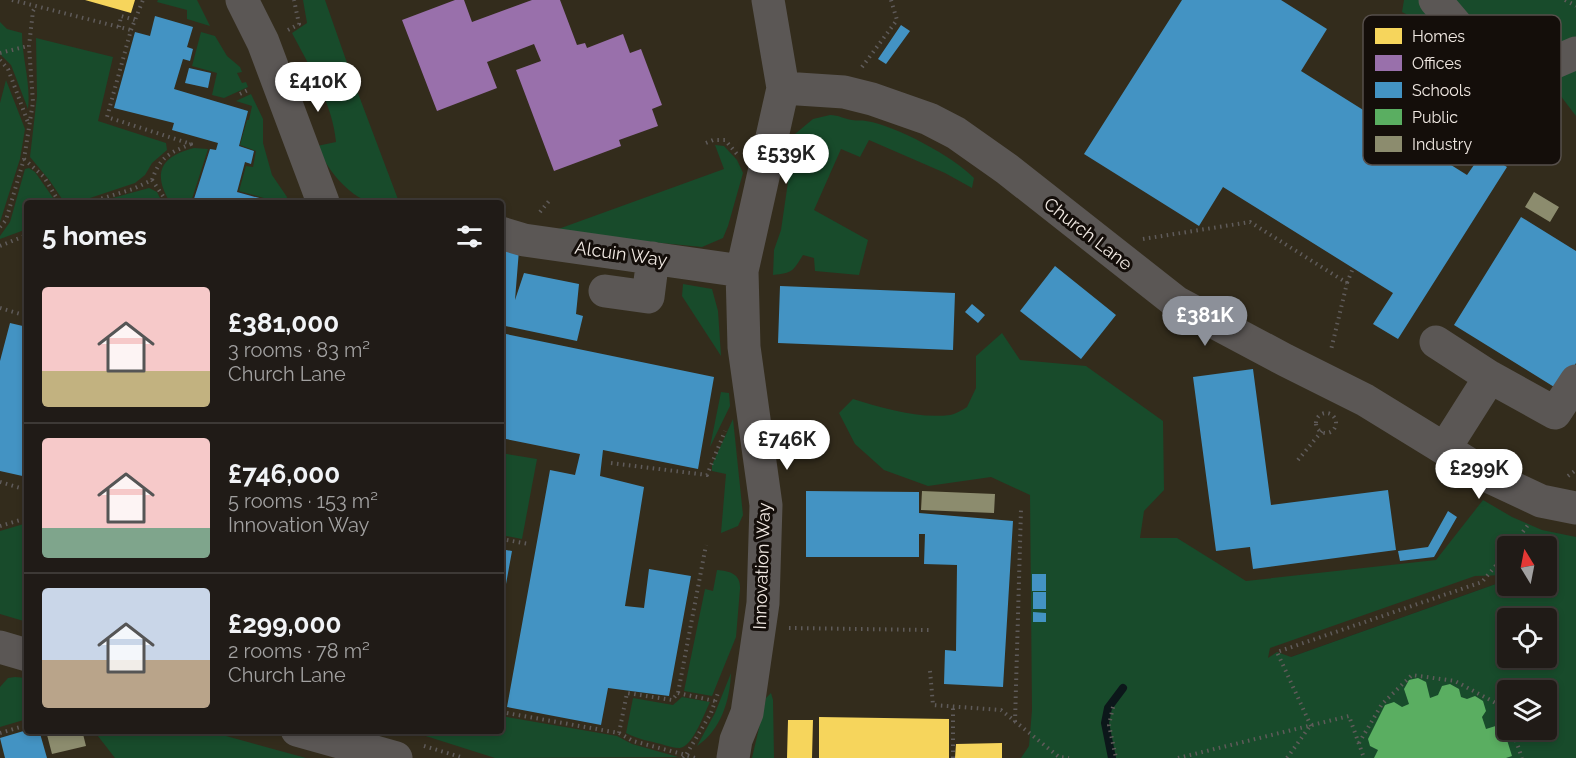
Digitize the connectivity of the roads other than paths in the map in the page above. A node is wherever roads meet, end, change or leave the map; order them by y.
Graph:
1 (242, 0) edge
2 (768, 0) edge
3 (1434, 0) edge
4 (1447, 15) edge
5 (1576, 53) edge
6 (1561, 59) edge
7 (783, 88) junction
8 (322, 200) edge
9 (504, 234) edge
10 (653, 258) junction
11 (742, 270) junction
12 (605, 291) dead end
13 (1436, 342) dead end
14 (1490, 377) junction
15 (1576, 381) edge
16 (1445, 448) junction
17 (1576, 508) edge
18 (0, 648) edge
19 (24, 654) edge
20 (311, 734) edge
21 (711, 754) edge
22 (396, 758) edge

1 - 8 street
2 - 7 street, Innovation Way
3 - 4 street
5 - 6 street
7 - 11 street, Innovation Way
7 - 16 street, Church Lane
9 - 10 street, Alcuin Way
10 - 11 street, Alcuin Way
10 - 12 street
11 - 21 street, Innovation Way
13 - 14 street
14 - 15 street
14 - 16 street
16 - 17 street, Church Lane
18 - 19 street
20 - 22 street

